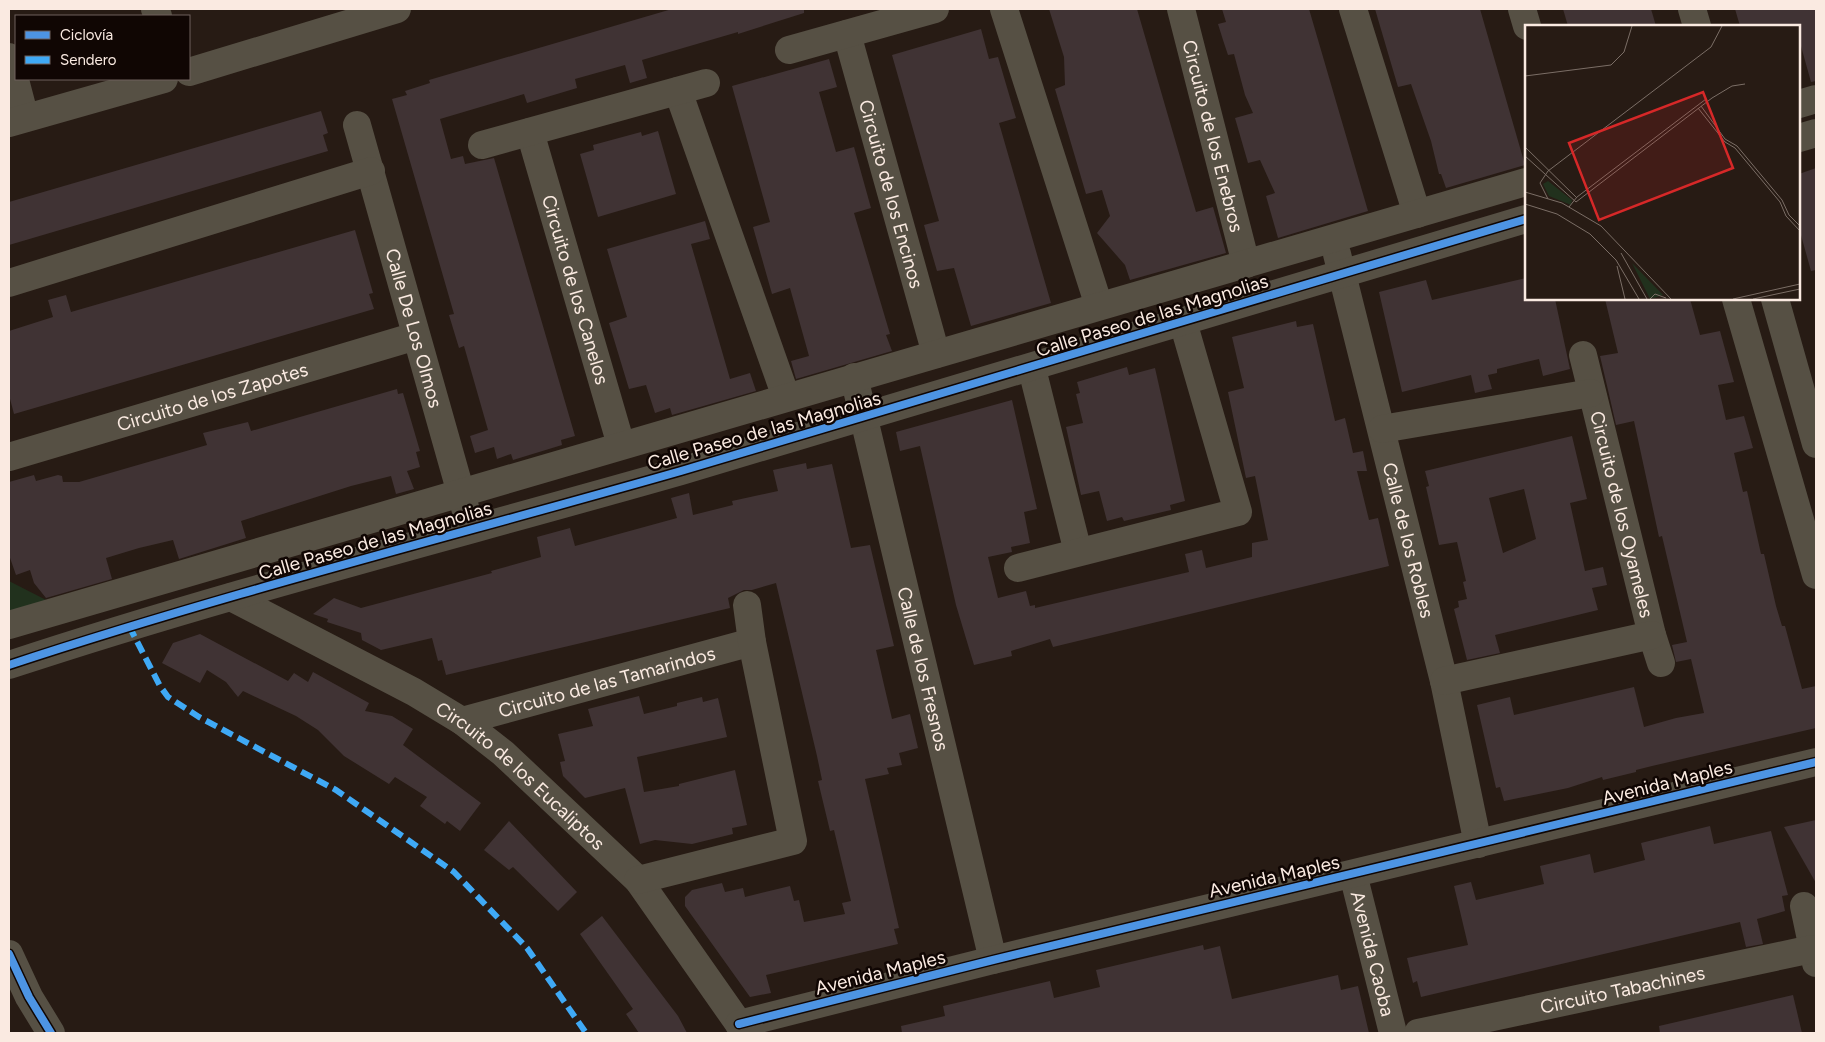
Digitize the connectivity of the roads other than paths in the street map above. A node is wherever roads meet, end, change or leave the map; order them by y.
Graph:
1 (397, 9) edge
2 (935, 9) edge
3 (1004, 9) edge
4 (1181, 9) edge
5 (1353, 9) edge
6 (1522, 9) edge
7 (1692, 9) edge
8 (323, 20) edge
9 (1527, 25) edge
10 (1697, 25) edge
11 (847, 34) junction
12 (789, 50) dead end
13 (9, 57) edge
14 (190, 72) edge
15 (160, 80) edge
16 (706, 83) dead end
17 (678, 91) junction
18 (1816, 99) edge
19 (1800, 104) edge
20 (17, 121) edge
21 (357, 125) dead end
22 (530, 132) junction
23 (1816, 133) edge
24 (1800, 138) edge
25 (482, 146) dead end
26 (371, 170) junction
27 (1525, 182) edge
28 (1417, 214) junction
29 (1525, 219) edge
30 (1334, 239) junction
31 (1246, 264) junction
32 (1342, 273) junction
33 (9, 284) edge
34 (1736, 300) edge
35 (1775, 300) edge
36 (1099, 306) junction
37 (1183, 322) junction
38 (416, 336) junction
39 (936, 354) junction
40 (1583, 355) dead end
41 (1032, 369) junction
42 (854, 377) junction
43 (1591, 393) junction
44 (786, 397) junction
45 (865, 418) junction
46 (1382, 429) junction
47 (1816, 444) edge
48 (621, 445) junction
49 (9, 457) edge
50 (460, 493) junction
51 (472, 530) junction
52 (1078, 552) junction
53 (1018, 568) dead end
54 (1816, 575) edge
55 (109, 594) junction
56 (231, 597) junction
57 (748, 605) dead end
58 (9, 625) edge
59 (122, 627) junction
60 (1652, 635) junction
61 (752, 642) junction
62 (1661, 663) dead end
63 (9, 665) edge
64 (1444, 681) junction
65 (462, 721) junction
66 (1816, 762) edge
67 (1478, 844) junction
68 (1352, 874) junction
69 (638, 880) junction
70 (1804, 906) dead end
71 (9, 954) edge
72 (1814, 956) edge
73 (993, 960) junction
74 (9, 998) edge
75 (741, 1029) edge
76 (31, 1033) edge
77 (51, 1033) edge
78 (1393, 1033) edge
79 (1418, 1033) edge

1 - 8 street
2 - 11 street
3 - 36 street
4 - 31 street, Circuito de los Enebros
5 - 28 street
6 - 9 street
7 - 10 street
8 - 14 street
11 - 12 street
11 - 39 street, Circuito de los Encinos
13 - 20 street
15 - 20 street
16 - 17 street
17 - 22 street
17 - 44 street
18 - 19 street
21 - 26 street, Calle De Los Olmos
22 - 25 street
22 - 48 street, Circuito de los Canelos
23 - 24 street
26 - 33 street
26 - 38 street, Calle De Los Olmos
27 - 28 street, Calle Paseo de las Magnolias
28 - 30 street, Calle Paseo de las Magnolias
29 - 32 street, Calle Paseo de las Magnolias
30 - 31 street, Calle Paseo de las Magnolias
30 - 32 street, Calle de los Robles
31 - 36 street, Calle Paseo de las Magnolias
32 - 37 street, Calle Paseo de las Magnolias
32 - 46 street, Calle de los Robles
34 - 54 street
35 - 47 street
36 - 39 street, Calle Paseo de las Magnolias
37 - 41 street, Calle Paseo de las Magnolias
37 - 52 street
38 - 49 street, Circuito de los Zapotes
38 - 50 street, Calle De Los Olmos
39 - 42 street, Calle Paseo de las Magnolias
40 - 43 street, Circuito de los Oyameles
41 - 45 street, Calle Paseo de las Magnolias
41 - 52 street
42 - 44 street, Calle Paseo de las Magnolias
42 - 45 street, Calle de los Fresnos
43 - 46 street, Circuito de los Oyameles
43 - 60 street, Circuito de los Oyameles
44 - 48 street, Calle Paseo de las Magnolias
45 - 51 street, Calle Paseo de las Magnolias
45 - 73 street, Calle de los Fresnos
46 - 64 street, Calle de los Robles
48 - 50 street, Calle Paseo de las Magnolias
50 - 51 street, Calle De Los Olmos
50 - 55 street, Calle Paseo de las Magnolias
51 - 56 street, Calle Paseo de las Magnolias
52 - 53 street
55 - 58 street, Calle Paseo de las Magnolias
55 - 59 street
56 - 59 street, Calle Paseo de las Magnolias
56 - 65 street, Circuito de los Eucaliptos
57 - 61 street
59 - 63 street, Calle Paseo de las Magnolias
60 - 62 street, Circuito de los Oyameles
60 - 64 street, Circuito de los Oyameles
61 - 65 street, Circuito de las Tamarindos
61 - 69 street
64 - 67 street, Calle de los Robles
65 - 69 street, Circuito de los Eucaliptos
66 - 67 street, Avenida Maples
67 - 68 street, Avenida Maples
68 - 73 street, Avenida Maples
68 - 78 street, Avenida Caoba
69 - 75 street, Circuito de los Eucaliptos
70 - 72 street
71 - 77 street
72 - 79 street, Circuito Tabachines
73 - 75 street, Avenida Maples
74 - 76 street

